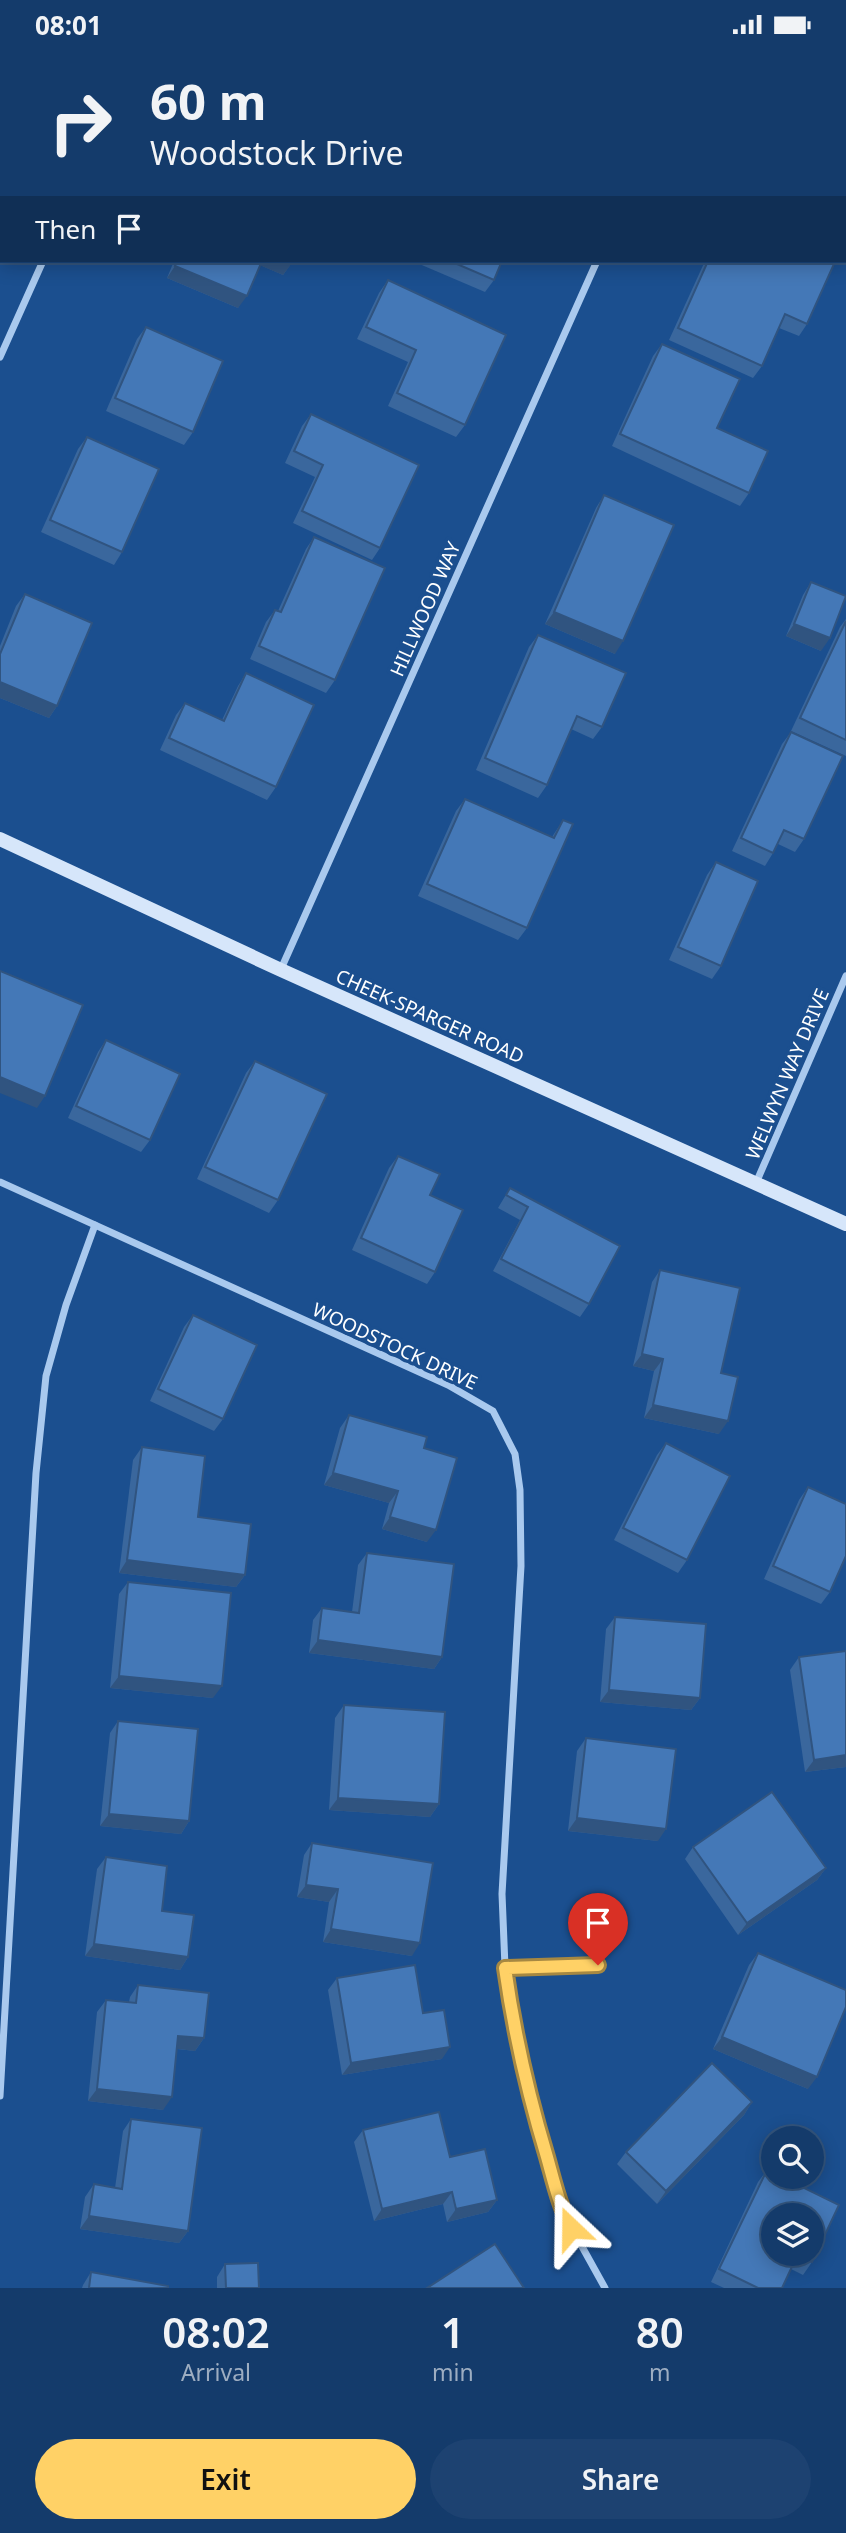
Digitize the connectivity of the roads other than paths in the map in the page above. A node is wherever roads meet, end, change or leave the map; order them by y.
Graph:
1 (42, 263) edge
2 (596, 263) edge
3 (0, 356) edge
4 (0, 839) edge
5 (281, 970) junction
6 (846, 977) edge
7 (0, 1182) edge
8 (756, 1183) junction
9 (846, 1224) edge
10 (95, 1225) junction
11 (598, 1965) dead end
12 (505, 1968) junction
13 (0, 2096) edge
14 (605, 2288) edge

1 - 3 street
2 - 5 street, HILLWOOD WAY
4 - 5 main road, CHEEK-SPARGER ROAD
5 - 8 main road, CHEEK-SPARGER ROAD
6 - 8 street, WELWYN WAY DRIVE
7 - 10 street, WOODSTOCK DRIVE
8 - 9 main road, CHEEK-SPARGER ROAD
10 - 12 street, WOODSTOCK DRIVE
10 - 13 street
11 - 12 street
12 - 14 street, WOODSTOCK DRIVE

